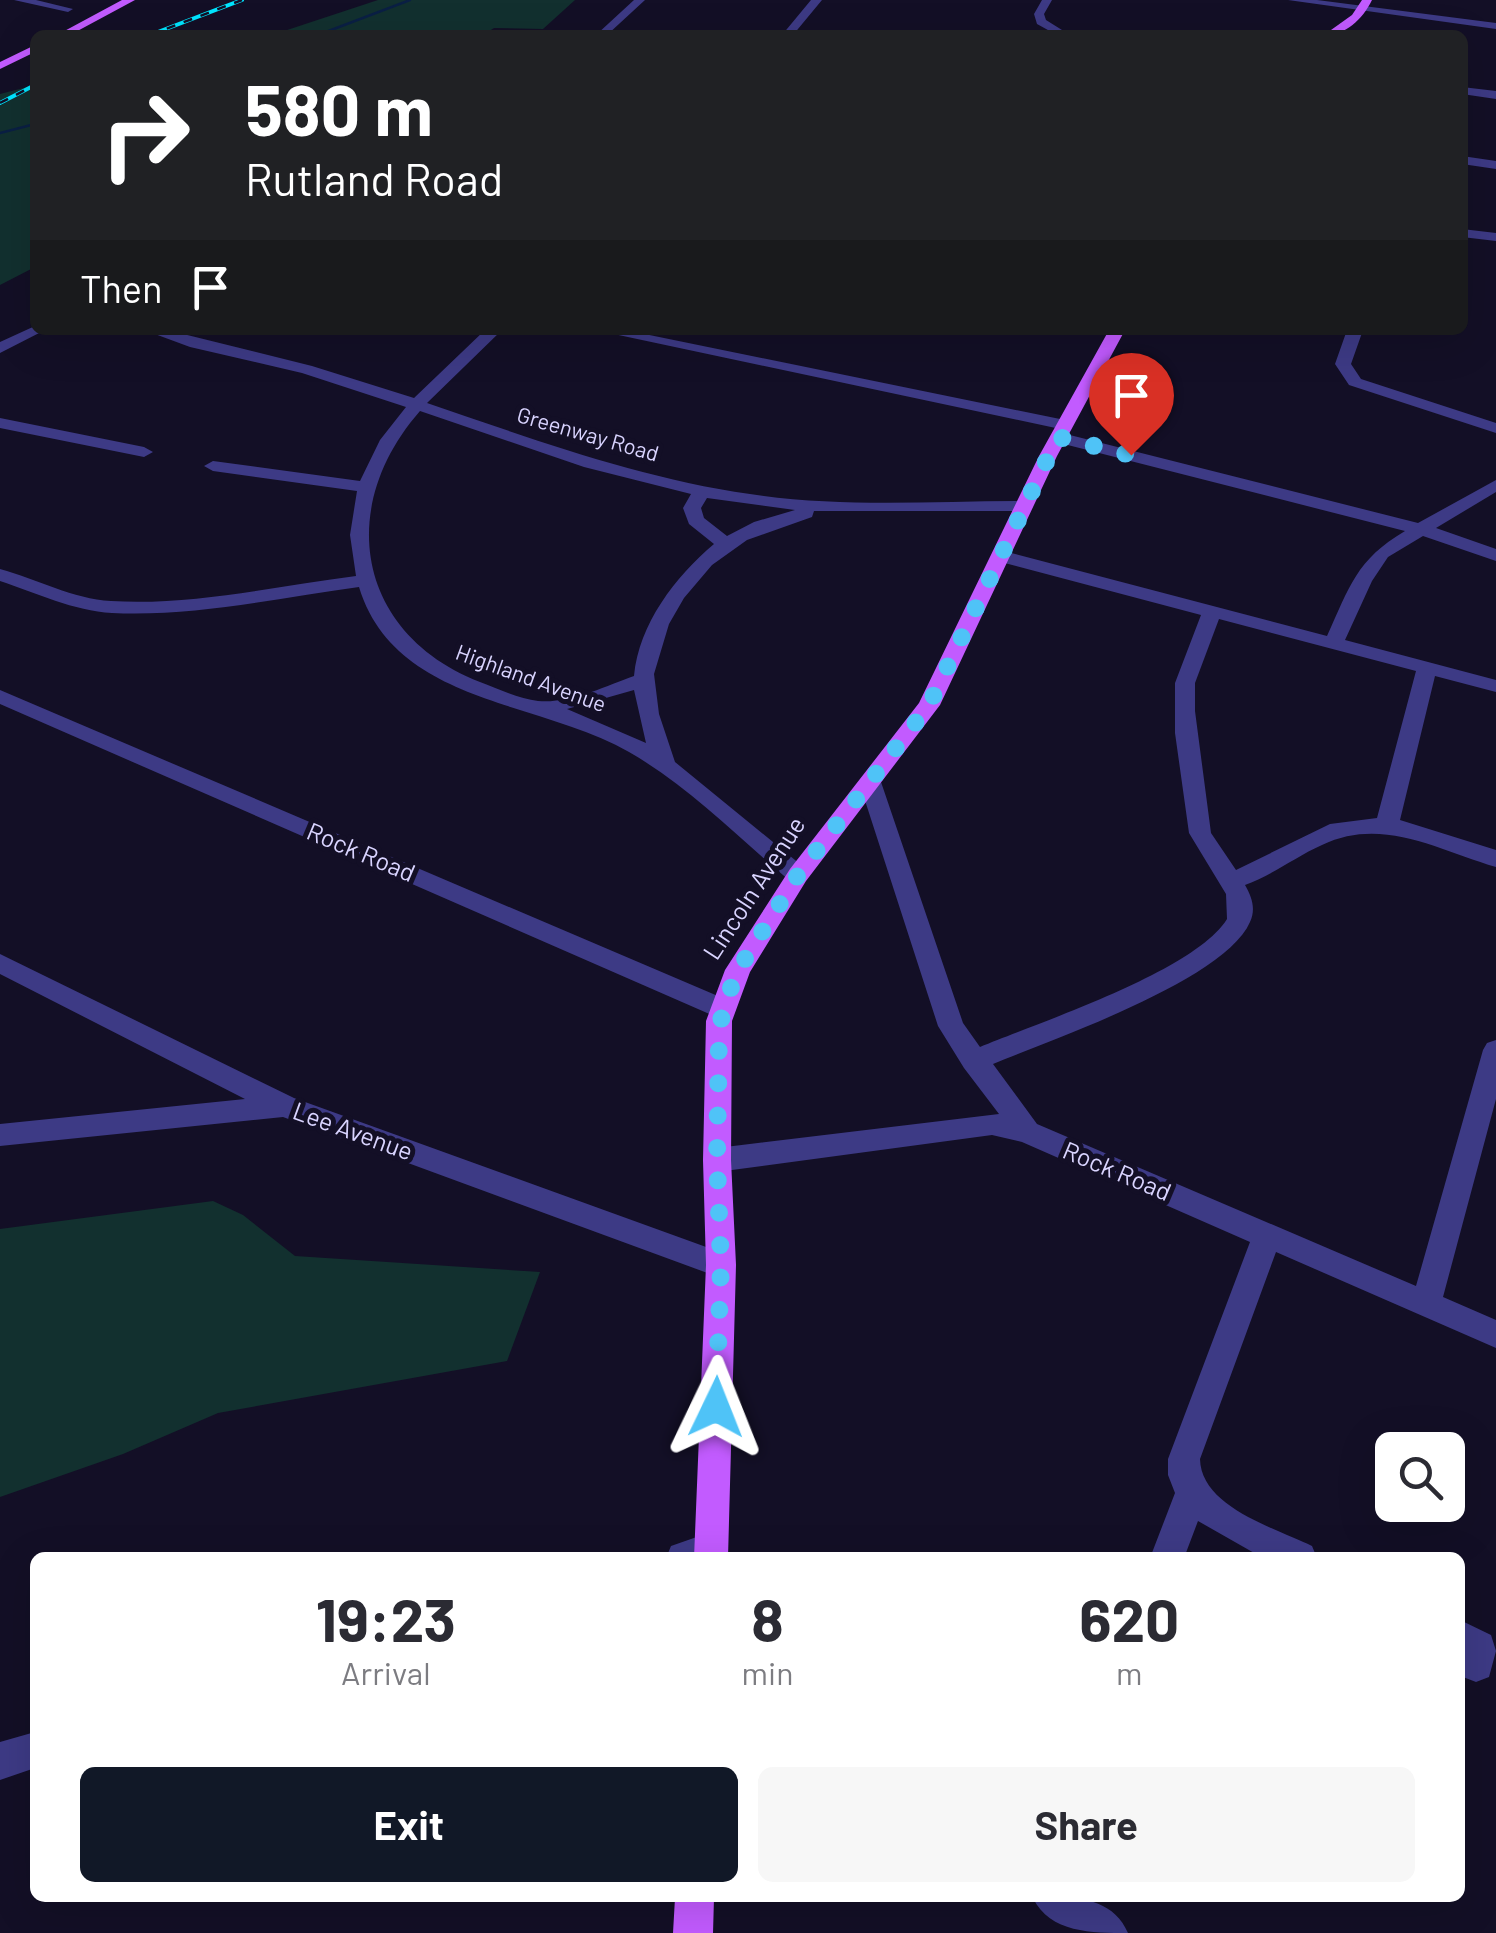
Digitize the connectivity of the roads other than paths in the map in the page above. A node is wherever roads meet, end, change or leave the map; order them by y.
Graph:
1 (18, 0) edge
2 (130, 0) edge
3 (640, 0) edge
4 (817, 0) edge
5 (1048, 0) edge
6 (1294, 0) edge
7 (34, 1) edge
8 (1365, 4) edge
9 (68, 9) dead end
10 (805, 14) junction
11 (1040, 14) junction
12 (1496, 26) edge
13 (72, 30) edge
14 (607, 30) edge
15 (791, 30) edge
16 (803, 30) edge
17 (1031, 30) edge
18 (1056, 30) edge
19 (1338, 30) edge
20 (30, 51) edge
21 (0, 66) edge
22 (1468, 91) edge
23 (1496, 95) edge
24 (1468, 161) edge
25 (1496, 165) edge
26 (1468, 234) edge
27 (1496, 237) edge
28 (30, 334) edge
29 (167, 335) edge
30 (489, 335) edge
31 (627, 335) edge
32 (1114, 335) edge
33 (1353, 335) edge
34 (0, 348) edge
35 (417, 406) junction
36 (0, 423) edge
37 (1496, 428) edge
38 (1061, 431) junction
39 (144, 452) dead end
40 (213, 466) dead end
41 (1496, 485) edge
42 (367, 487) junction
43 (702, 492) junction
44 (1024, 506) junction
45 (850, 507) junction
46 (1424, 530) junction
47 (724, 543) junction
48 (1496, 555) edge
49 (1000, 556) junction
50 (0, 574) edge
51 (365, 581) junction
52 (1212, 612) junction
53 (1333, 644) junction
54 (1427, 668) junction
55 (644, 680) junction
56 (1496, 686) edge
57 (0, 696) edge
58 (543, 707) junction
59 (665, 764) junction
60 (870, 782) junction
61 (1387, 824) junction
62 (1496, 858) edge
63 (798, 875) junction
64 (1233, 880) junction
65 (0, 963) edge
66 (723, 1008) junction
67 (1496, 1050) edge
68 (973, 1061) junction
69 (284, 1106) junction
70 (1027, 1132) junction
71 (0, 1134) edge
72 (717, 1160) junction
73 (1267, 1236) junction
74 (721, 1265) junction
75 (1426, 1304) junction
76 (1496, 1334) edge
77 (1192, 1493) junction
78 (701, 1552) edge
79 (1169, 1552) edge
80 (1288, 1552) edge
81 (30, 1751) edge
82 (0, 1760) edge
83 (695, 1902) edge
84 (1059, 1902) edge
85 (693, 1933) edge
86 (1108, 1933) edge

1 - 7 street
2 - 13 main road
3 - 14 street
4 - 10 street
5 - 11 street
6 - 8 street
7 - 9 street
8 - 12 street
8 - 19 main road
10 - 15 street
10 - 16 street
11 - 17 street
11 - 18 street
20 - 21 main road
22 - 23 street
24 - 25 street
26 - 27 street
28 - 34 street
29 - 35 street, Greenway Road
30 - 35 street, Highland Avenue
31 - 38 street
32 - 38 main road, Lincoln Avenue
33 - 37 street
35 - 42 street, Highland Avenue
35 - 43 street, Greenway Road
36 - 39 street
38 - 44 main road, Lincoln Avenue
38 - 46 street
40 - 42 street
41 - 46 street
42 - 51 street, Highland Avenue
43 - 45 street, Greenway Road
43 - 47 street
44 - 45 street, Greenway Road
44 - 49 main road, Lincoln Avenue
45 - 47 street
46 - 48 street
46 - 53 street
47 - 55 street
49 - 52 street
49 - 60 main road, Lincoln Avenue
50 - 51 street
51 - 58 street, Highland Avenue
52 - 53 street
52 - 64 street
53 - 54 street
54 - 56 street
54 - 61 street
55 - 58 street
55 - 59 street
57 - 66 street, Rock Road
58 - 59 street, Highland Avenue
59 - 63 street, Highland Avenue
60 - 63 main road, Lincoln Avenue
60 - 68 street
61 - 62 street
61 - 64 street
63 - 66 main road, Lincoln Avenue
64 - 68 street
65 - 69 street, Lee Avenue
66 - 72 main road, Lincoln Avenue
67 - 75 street
68 - 70 street
69 - 71 street
69 - 74 street, Lee Avenue
70 - 72 street, Rock Road
70 - 73 street, Rock Road
72 - 74 main road, Lincoln Avenue
73 - 75 street, Rock Road
73 - 77 street
74 - 78 main road, Lincoln Avenue
75 - 76 street, Rock Road
77 - 79 street
77 - 80 street
81 - 82 street
83 - 85 main road
84 - 86 street

